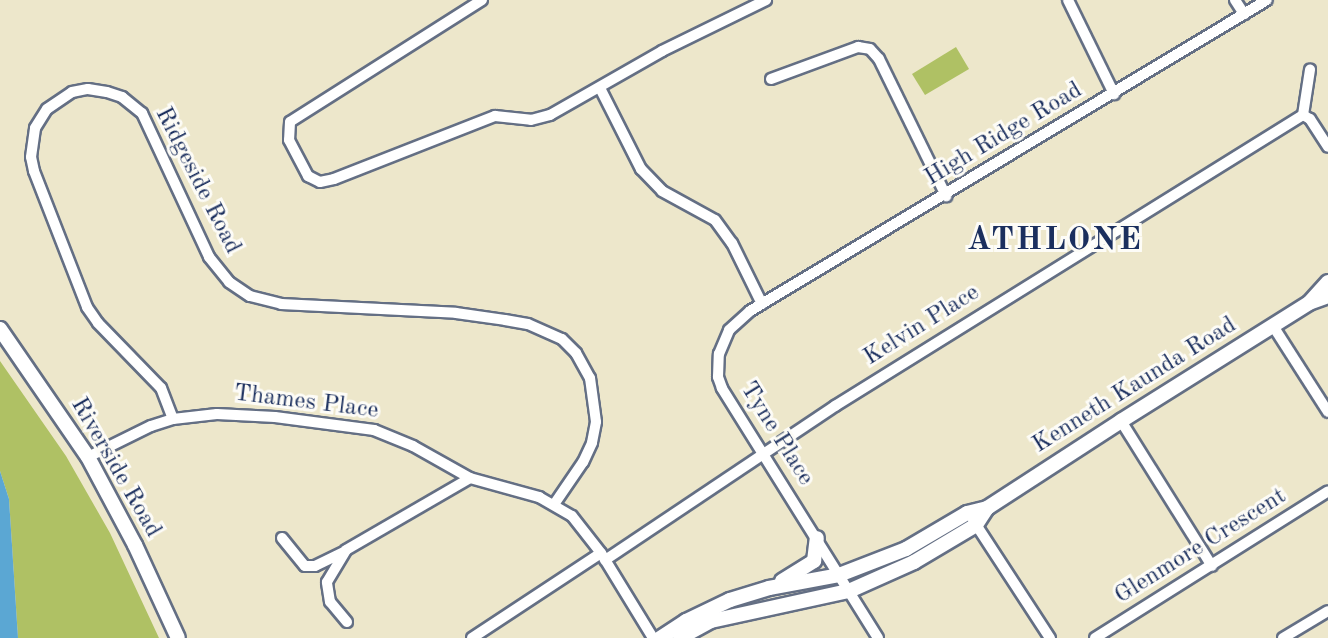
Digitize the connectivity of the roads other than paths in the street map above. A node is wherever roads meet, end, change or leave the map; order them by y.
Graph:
1 (482, 0) edge
2 (766, 0) edge
3 (1068, 0) edge
4 (1235, 0) edge
5 (1267, 0) edge
6 (1244, 14) junction
7 (1310, 70) dead end
8 (771, 79) dead end
9 (600, 88) junction
10 (1114, 94) junction
11 (1303, 115) junction
12 (1328, 147) edge
13 (946, 196) junction
14 (1328, 282) edge
15 (1328, 296) edge
16 (1309, 303) junction
17 (762, 304) junction
18 (1273, 326) junction
19 (0, 329) edge
20 (1328, 412) edge
21 (173, 419) junction
22 (1121, 421) junction
23 (763, 454) junction
24 (88, 457) junction
25 (470, 478) junction
26 (1328, 491) edge
27 (555, 503) junction
28 (971, 519) junction
29 (946, 534) junction
30 (282, 538) dead end
31 (817, 538) junction
32 (906, 549) junction
33 (346, 550) junction
34 (603, 557) junction
35 (914, 562) junction
36 (1212, 566) junction
37 (839, 575) junction
38 (769, 588) junction
39 (849, 591) junction
40 (1328, 611) edge
41 (347, 622) dead end
42 (178, 638) edge
43 (472, 638) edge
44 (653, 638) edge
45 (660, 638) edge
46 (680, 638) edge
47 (878, 638) edge
48 (1050, 638) edge
49 (1095, 638) edge
50 (1283, 638) edge

1 - 9 street
2 - 9 street
3 - 10 street
4 - 6 street
5 - 6 street, High Ridge Road
6 - 10 street, High Ridge Road
7 - 11 street
8 - 13 street
9 - 17 street
10 - 13 street, High Ridge Road
11 - 12 street
11 - 23 street, Kelvin Place
13 - 17 street, High Ridge Road
14 - 16 main road, Kenneth Kaunda Road
15 - 16 main road, Kenneth Kaunda Road
16 - 18 main road, Kenneth Kaunda Road
17 - 23 street, Tyne Place
18 - 20 street
18 - 22 main road, Kenneth Kaunda Road
19 - 24 main road, Riverside Road
21 - 24 street, Thames Place
21 - 25 street, Thames Place
21 - 27 street, Ridgeside Road
22 - 28 main road, Kenneth Kaunda Road
22 - 36 street
23 - 31 street, Tyne Place
23 - 34 street, Kelvin Place
24 - 42 main road, Riverside Road
25 - 27 street, Thames Place
25 - 33 street
26 - 36 street, Glenmore Crescent
27 - 34 street, Thames Place
28 - 29 main road, Kenneth Kaunda Road
28 - 48 street
29 - 32 main road, Kenneth Kaunda Road
29 - 35 main road, Kenneth Kaunda Road
30 - 33 street
31 - 37 street, Tyne Place
31 - 38 main road
32 - 35 main road
32 - 37 main road, Kenneth Kaunda Road
33 - 41 street
34 - 43 street, Kelvin Place
34 - 44 street, Thames Place
35 - 39 main road, Kenneth Kaunda Road
36 - 49 street, Glenmore Crescent
37 - 38 main road, Kenneth Kaunda Road
37 - 39 street, Tyne Place
38 - 45 main road, Kenneth Kaunda Road
39 - 46 main road, Kenneth Kaunda Road
39 - 47 street, Tyne Place
40 - 50 street

